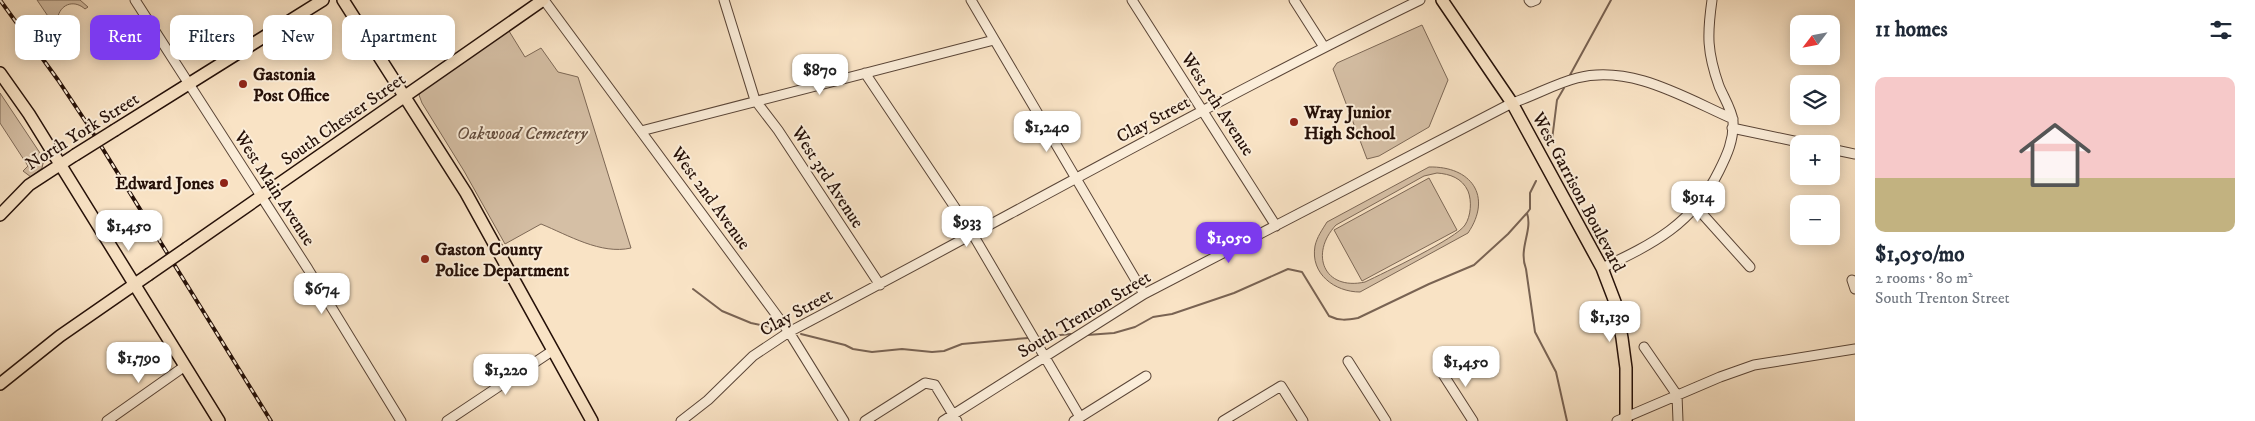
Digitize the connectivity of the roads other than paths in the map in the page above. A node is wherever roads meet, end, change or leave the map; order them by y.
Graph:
1 (135, 0) edge
2 (323, 0) edge
3 (343, 0) edge
4 (544, 0) edge
5 (724, 0) edge
6 (970, 0) edge
7 (1132, 0) edge
8 (1294, 0) edge
9 (1420, 0) edge
10 (1442, 0) edge
11 (1529, 0) edge
12 (1536, 0) edge
13 (1712, 0) edge
14 (994, 40) junction
15 (1324, 47) junction
16 (865, 72) junction
17 (1, 77) edge
18 (189, 84) junction
19 (405, 96) junction
20 (755, 100) junction
21 (1512, 103) junction
22 (1203, 111) junction
23 (1733, 124) junction
24 (641, 131) junction
25 (1790, 139) edge
26 (1840, 151) edge
27 (1855, 154) edge
28 (60, 165) junction
29 (1076, 178) junction
30 (262, 198) junction
31 (1697, 208) junction
32 (0, 215) edge
33 (1276, 226) junction
34 (972, 233) junction
35 (1750, 267) dead end
36 (1602, 268) junction
37 (134, 285) junction
38 (880, 285) junction
39 (1144, 294) junction
40 (789, 332) junction
41 (1644, 347) dead end
42 (1855, 349) edge
43 (552, 351) junction
44 (1044, 356) junction
45 (1348, 362) dead end
46 (185, 366) junction
47 (1439, 368) dead end
48 (1146, 376) dead end
49 (0, 384) edge
50 (1677, 395) junction
51 (956, 418) edge
52 (1077, 419) edge
53 (1623, 420) edge
54 (107, 421) edge
55 (219, 421) edge
56 (401, 421) edge
57 (447, 421) edge
58 (592, 421) edge
59 (681, 421) edge
60 (844, 421) edge
61 (865, 421) edge
62 (943, 421) edge
63 (1223, 421) edge
64 (1303, 421) edge
65 (1386, 421) edge
66 (1473, 421) edge
67 (1678, 421) edge

1 - 18 street, West Main Avenue
2 - 18 main road, North York Street
3 - 19 main road
4 - 19 main road, South Chester Street
4 - 24 street, West 2nd Avenue
5 - 20 street, West 3rd Avenue
6 - 14 street
7 - 22 street, West 5th Avenue
8 - 15 street
9 - 15 street, Clay Street
10 - 21 main road, West Garrison Boulevard
11 - 12 street
13 - 23 street
14 - 16 street
14 - 29 street
15 - 22 street, Clay Street
16 - 20 street
16 - 34 street
17 - 28 main road
18 - 28 main road, North York Street, bridge
18 - 30 street, West Main Avenue
19 - 30 main road, South Chester Street
19 - 43 main road
20 - 24 street
20 - 38 street, West 3rd Avenue
21 - 23 street, South Trenton Street
21 - 33 street, South Trenton Street
21 - 36 main road, West Garrison Boulevard
22 - 29 street, Clay Street
22 - 33 street, West 5th Avenue
23 - 25 street, South Trenton Street
23 - 31 street
24 - 40 street, West 2nd Avenue
26 - 27 street
28 - 32 main road, North York Street
28 - 37 main road
29 - 34 street, Clay Street
29 - 39 street
30 - 37 main road, South Chester Street, bridge
30 - 56 street, West Main Avenue
31 - 35 street
31 - 36 street
33 - 39 street, South Trenton Street
34 - 38 street, Clay Street
34 - 44 street
36 - 53 main road, West Garrison Boulevard
37 - 46 main road
37 - 49 main road, South Chester Street
38 - 40 street, Clay Street
39 - 44 street, South Trenton Street
40 - 59 street, Clay Street
40 - 60 street, West 2nd Avenue
41 - 50 street
42 - 50 street
43 - 57 street
43 - 58 main road
44 - 51 street, South Trenton Street
44 - 52 street
45 - 65 street
46 - 54 street
46 - 55 main road
47 - 66 street
48 - 52 street
50 - 53 street
50 - 67 street
51 - 61 street
51 - 62 street, South Trenton Street
63 - 64 street

